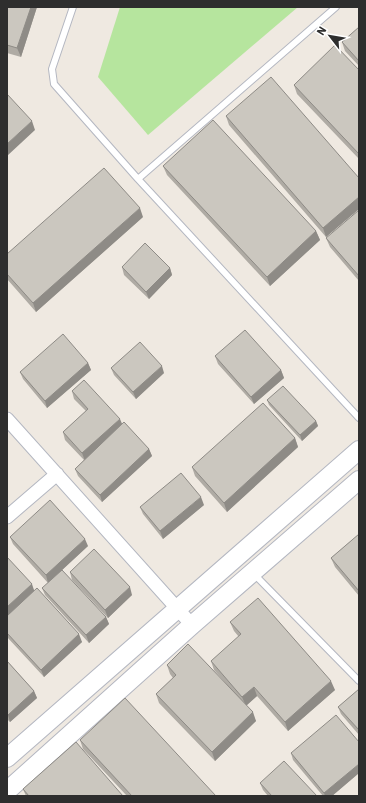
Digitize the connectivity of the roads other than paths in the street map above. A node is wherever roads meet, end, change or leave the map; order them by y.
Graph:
1 (72, 7) edge
2 (336, 7) edge
3 (138, 180) junction
4 (7, 418) edge
5 (359, 418) edge
6 (359, 450) edge
7 (57, 474) junction
8 (359, 480) edge
9 (7, 517) edge
10 (253, 573) junction
11 (177, 609) junction
12 (192, 625) junction
13 (359, 681) edge
14 (7, 758) edge
15 (7, 791) edge

1 - 3 lane
2 - 3 lane
3 - 5 lane
4 - 7 street
6 - 11 street
7 - 9 street
7 - 11 street
8 - 10 street
10 - 12 street
10 - 13 lane
11 - 12 street
11 - 14 street
12 - 15 street

